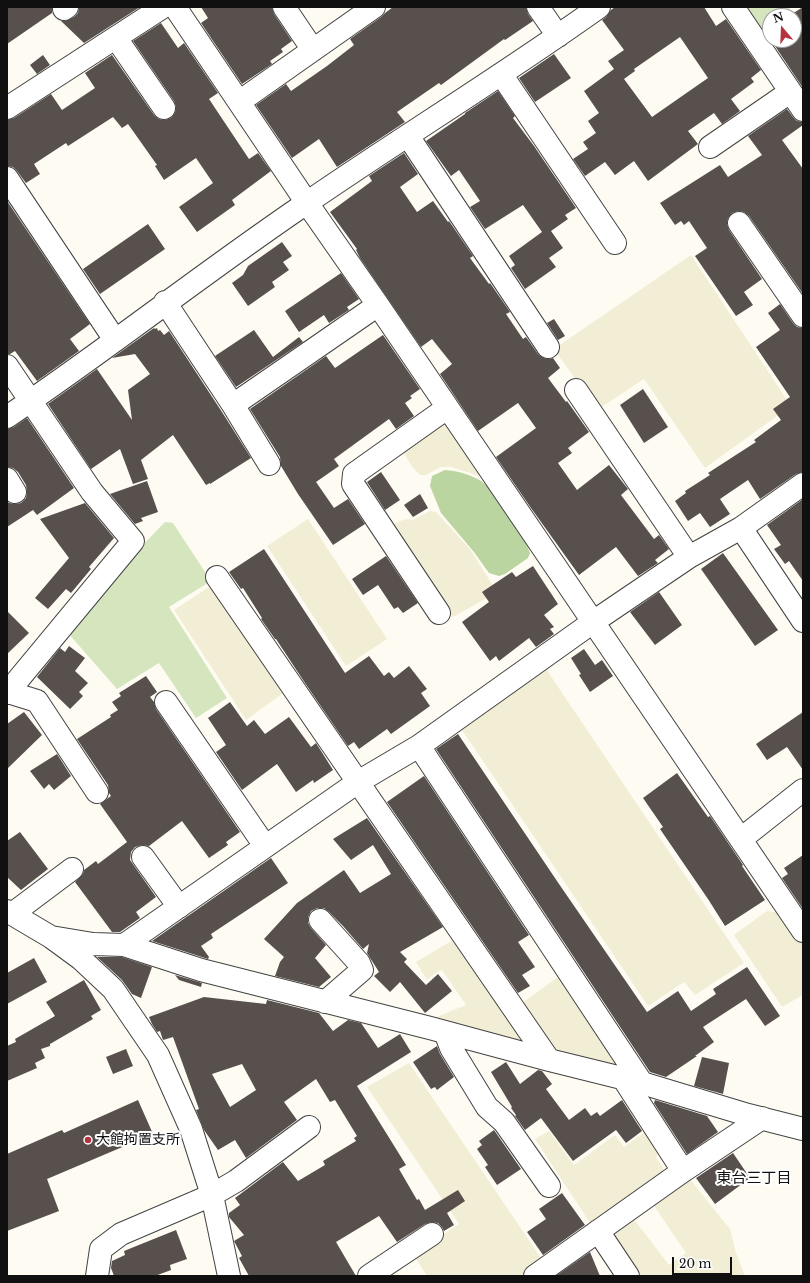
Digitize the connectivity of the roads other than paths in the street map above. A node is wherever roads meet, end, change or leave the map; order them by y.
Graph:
1 (164, 7) edge
2 (175, 7) edge
3 (284, 7) edge
4 (374, 7) edge
5 (538, 7) edge
6 (599, 7) edge
7 (733, 7) edge
8 (558, 36) junction
9 (116, 38) junction
10 (313, 50) junction
11 (501, 74) junction
12 (790, 92) junction
13 (239, 102) junction
14 (7, 108) edge
15 (164, 108) dead end
16 (803, 110) edge
17 (408, 136) junction
18 (710, 147) dead end
19 (7, 178) edge
20 (307, 203) junction
21 (739, 223) dead end
22 (615, 243) dead end
23 (165, 302) junction
24 (378, 305) junction
25 (803, 316) edge
26 (115, 340) junction
27 (548, 347) dead end
28 (7, 366) edge
29 (576, 390) dead end
30 (30, 401) junction
31 (233, 405) junction
32 (447, 408) junction
33 (7, 417) edge
34 (269, 464) dead end
35 (803, 484) edge
36 (740, 528) junction
37 (689, 557) junction
38 (217, 578) dead end
39 (439, 613) dead end
40 (803, 621) edge
41 (593, 622) junction
42 (7, 693) edge
43 (166, 702) dead end
44 (419, 746) junction
45 (358, 782) junction
46 (97, 792) dead end
47 (800, 797) edge
48 (741, 839) junction
49 (265, 846) junction
50 (143, 857) dead end
51 (72, 869) dead end
52 (179, 907) junction
53 (10, 912) edge
54 (320, 920) dead end
55 (803, 931) edge
56 (51, 937) junction
57 (124, 944) junction
58 (326, 1002) junction
59 (445, 1032) junction
60 (549, 1060) junction
61 (633, 1080) junction
62 (762, 1118) junction
63 (309, 1127) dead end
64 (803, 1129) edge
65 (683, 1171) junction
66 (549, 1186) dead end
67 (212, 1195) junction
68 (598, 1231) junction
69 (432, 1234) dead end
70 (97, 1276) edge
71 (229, 1276) edge
72 (369, 1276) edge
73 (535, 1276) edge
74 (628, 1276) edge

1 - 9 street
2 - 13 street
3 - 10 street
4 - 10 street
5 - 8 street
6 - 8 street
7 - 12 street
8 - 11 street
9 - 14 street
9 - 15 street
10 - 13 street
11 - 17 street
11 - 22 street
12 - 16 street
12 - 18 street
13 - 20 street
17 - 20 street
17 - 27 street
19 - 26 street
20 - 23 street
20 - 24 street
21 - 25 street
23 - 26 street
23 - 31 street
24 - 31 street
24 - 32 street
26 - 30 street
28 - 30 street
29 - 37 street
30 - 33 street
30 - 42 street
31 - 34 street
32 - 39 street
32 - 41 street
35 - 36 street
36 - 37 street
36 - 40 street
37 - 41 street
38 - 45 street
41 - 44 street
41 - 48 street
42 - 46 street
43 - 49 street
44 - 45 street
44 - 61 street
45 - 49 street
45 - 60 street
47 - 48 street
48 - 55 street
49 - 52 street
50 - 52 street
51 - 53 street
52 - 57 street
53 - 56 street
54 - 58 street
56 - 57 street
56 - 67 street
57 - 58 street
58 - 59 street
59 - 60 street
59 - 66 street
60 - 61 street
61 - 62 street
61 - 65 street
62 - 64 street
62 - 65 street
63 - 67 street
65 - 68 street
67 - 70 street
67 - 71 street
68 - 73 street
68 - 74 street
69 - 72 street

